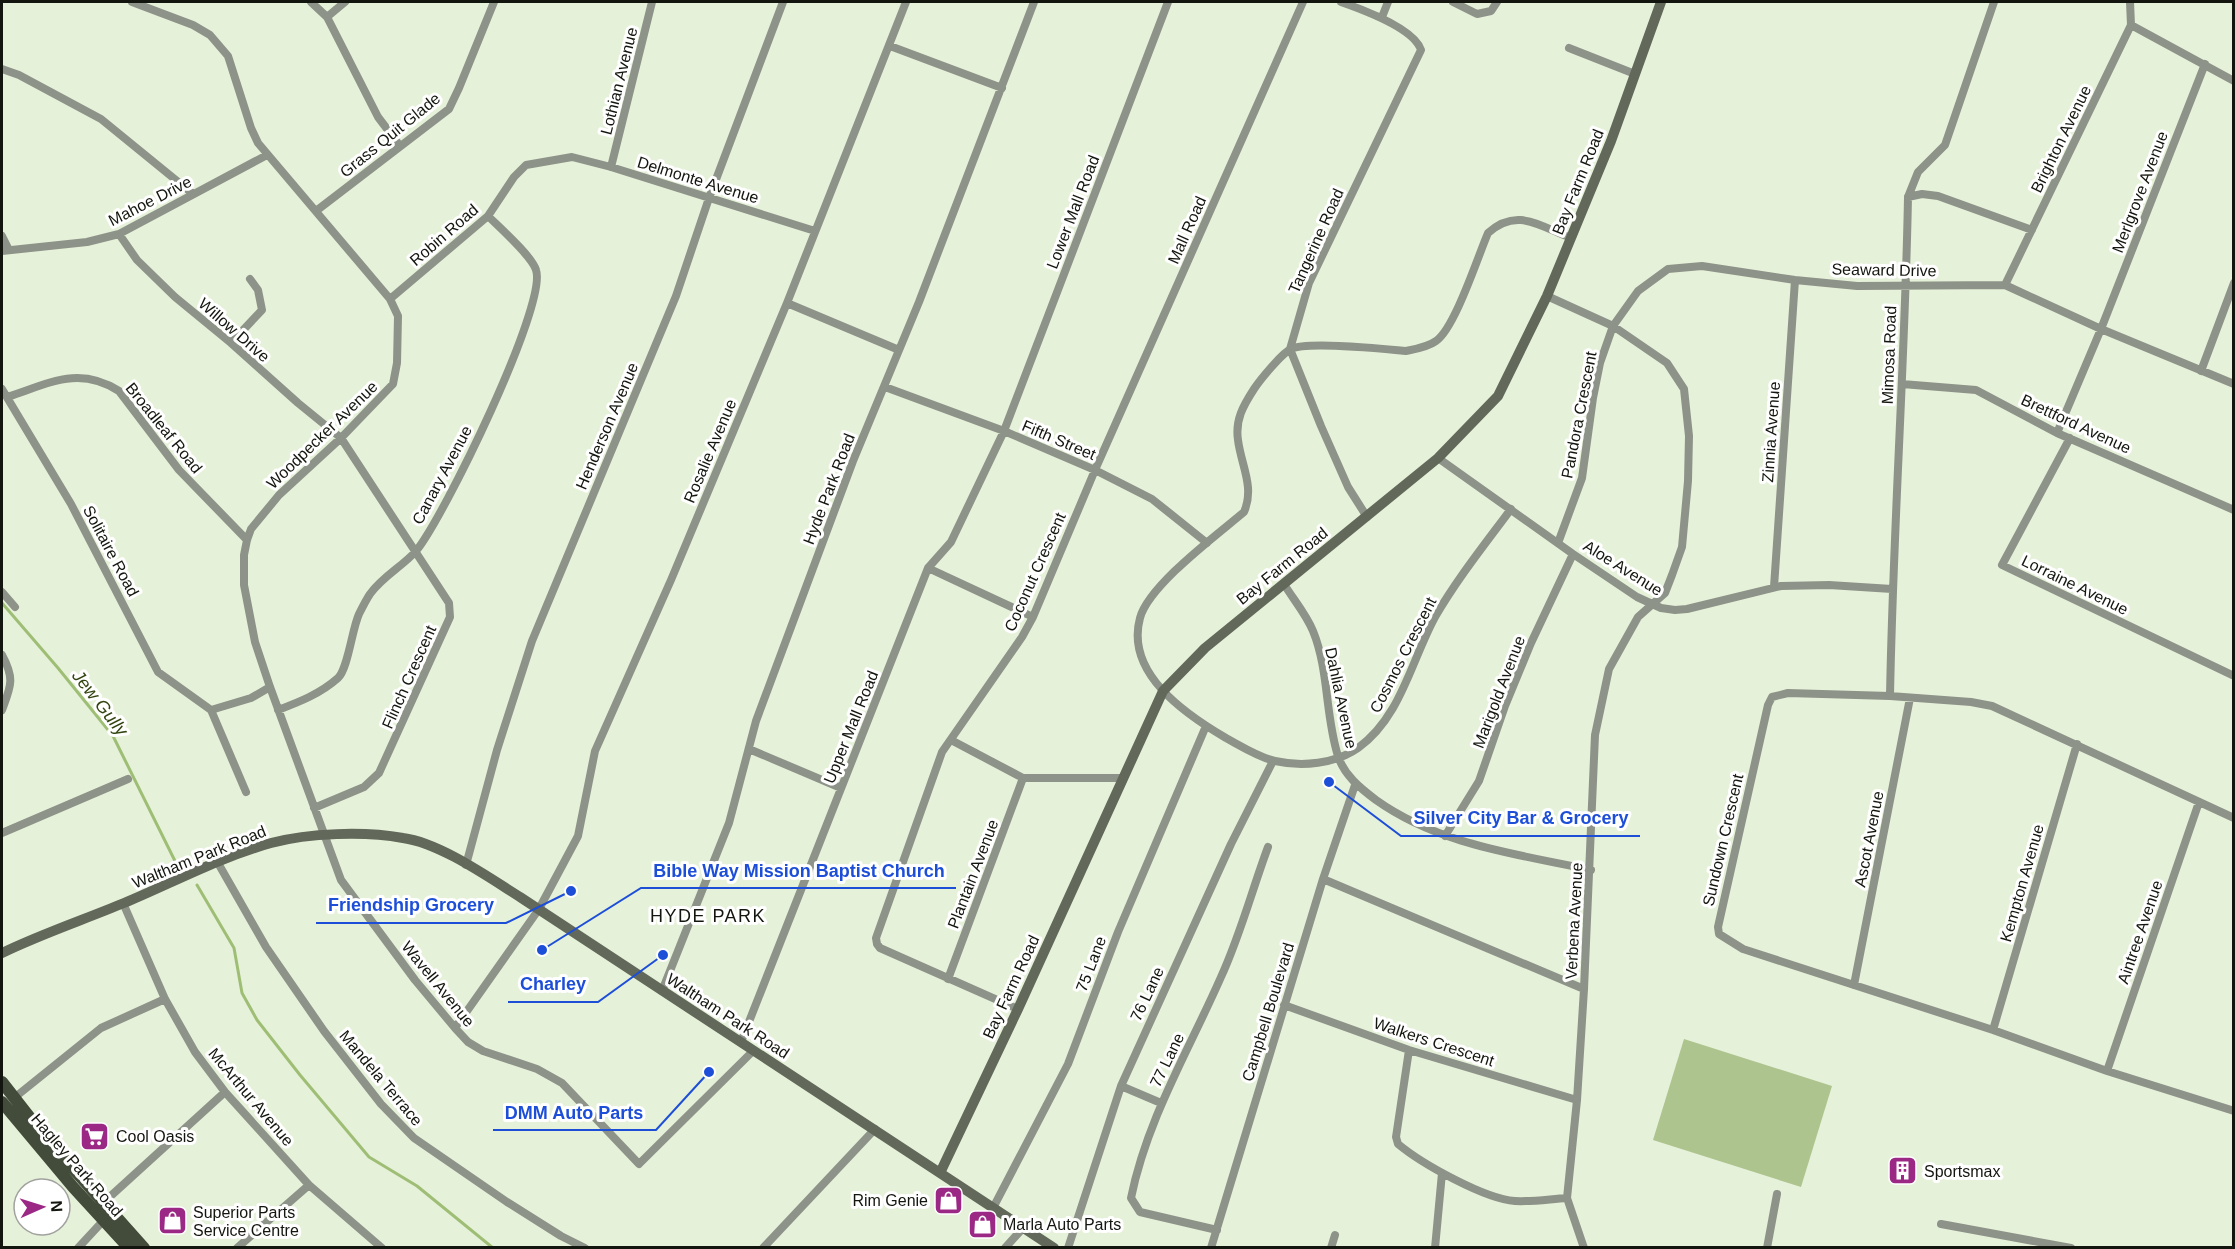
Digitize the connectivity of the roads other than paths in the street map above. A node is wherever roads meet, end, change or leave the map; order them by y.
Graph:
1 (132, 2) edge
2 (311, 2) edge
3 (345, 2) edge
4 (494, 2) edge
5 (652, 2) edge
6 (783, 2) edge
7 (906, 2) edge
8 (1034, 2) edge
9 (1168, 2) edge
10 (1303, 2) edge
11 (1341, 2) edge
12 (1388, 2) edge
13 (1453, 2) edge
14 (1497, 2) edge
15 (1661, 2) edge
16 (1994, 2) edge
17 (2130, 2) edge
18 (158, 6) edge
19 (327, 17) junction
20 (1382, 17) junction
21 (2131, 25) junction
22 (890, 46) junction
23 (1569, 48) dead end
24 (2205, 64) junction
25 (2, 69) edge
26 (1635, 74) junction
27 (2234, 81) edge
28 (1002, 88) junction
29 (400, 146) junction
30 (267, 155) junction
31 (572, 157) joint
32 (611, 167) junction
33 (193, 194) junction
34 (1908, 197) junction
35 (709, 198) junction
36 (316, 211) junction
37 (488, 216) junction
38 (2032, 230) junction
39 (815, 231) junction
40 (119, 234) junction
41 (2, 236) edge
42 (1571, 238) junction
43 (5, 250) edge
44 (250, 279) dead end
45 (1795, 280) junction
46 (2234, 283) edge
47 (1905, 285) junction
48 (2005, 285) junction
49 (1547, 296) junction
50 (390, 299) junction
51 (787, 303) junction
52 (1614, 326) junction
53 (2101, 329) junction
54 (231, 343) junction
55 (1290, 349) junction
56 (899, 350) junction
57 (2201, 371) junction
58 (1902, 384) junction
59 (2234, 384) edge
60 (885, 387) junction
61 (2, 389) edge
62 (7, 397) junction
63 (1004, 431) junction
64 (2057, 433) junction
65 (341, 438) junction
66 (2070, 438) junction
67 (1438, 458) junction
68 (1095, 470) junction
69 (1510, 509) junction
70 (2234, 510) edge
71 (1367, 517) junction
72 (247, 540) junction
73 (1207, 543) junction
74 (1558, 543) junction
75 (415, 552) junction
76 (1573, 554) junction
77 (928, 568) junction
78 (1284, 584) junction
79 (1774, 587) junction
80 (1892, 589) junction
81 (2, 592) edge
82 (1652, 604) junction
83 (15, 607) dead end
84 (1033, 617) junction
85 (2, 655) edge
86 (2234, 676) edge
87 (270, 687) junction
88 (1163, 691) junction
89 (1890, 696) junction
90 (1910, 698) junction
91 (2, 710) edge
92 (211, 710) junction
93 (278, 710) junction
94 (1206, 726) junction
95 (951, 740) junction
96 (2077, 744) junction
97 (749, 749) junction
98 (1339, 758) junction
99 (1273, 760) junction
100 (1023, 778) junction
101 (1123, 778) junction
102 (128, 779) dead end
103 (1355, 785) junction
104 (841, 788) junction
105 (246, 792) dead end
106 (2199, 802) junction
107 (314, 808) junction
108 (2234, 818) edge
109 (2, 833) edge
110 (326, 836) junction
111 (1446, 836) junction
112 (1268, 847) dead end
113 (218, 863) junction
114 (466, 865) junction
115 (1591, 870) junction
116 (1323, 879) junction
117 (123, 903) junction
118 (539, 909) junction
119 (2, 953) edge
120 (948, 979) junction
121 (1854, 985) junction
122 (1584, 989) junction
123 (662, 991) junction
124 (165, 999) junction
125 (1284, 1005) junction
126 (1018, 1009) junction
127 (454, 1029) junction
128 (1993, 1030) junction
129 (741, 1042) junction
130 (753, 1050) junction
131 (1409, 1050) junction
132 (2107, 1071) junction
133 (2, 1082) edge
134 (1121, 1086) junction
135 (225, 1092) junction
136 (14, 1098) junction
137 (1577, 1100) junction
138 (2, 1102) edge
139 (1161, 1103) junction
140 (2234, 1111) edge
141 (875, 1129) junction
142 (940, 1173) junction
143 (1442, 1173) junction
144 (309, 1185) junction
145 (1777, 1194) dead end
146 (1567, 1198) junction
147 (103, 1203) junction
148 (993, 1208) junction
149 (103, 1221) junction
150 (1941, 1224) dead end
151 (1023, 1228) junction
152 (1217, 1230) junction
153 (1335, 1235) dead end
154 (2061, 1247) edge
155 (78, 1248) edge
156 (129, 1248) edge
157 (144, 1248) edge
158 (237, 1248) edge
159 (382, 1248) edge
160 (585, 1248) edge
161 (763, 1248) edge
162 (1005, 1248) edge
163 (1054, 1248) edge
164 (1068, 1248) edge
165 (1211, 1248) edge
166 (1331, 1248) edge
167 (1436, 1248) edge
168 (1584, 1248) edge
169 (1767, 1248) edge
170 (2071, 1248) edge

1 - 18 street, Woodpecker Avenue
2 - 19 street
3 - 19 street
4 - 29 street, Grass Quit Glade
5 - 32 street, Lothian Avenue
6 - 35 street, Henderson Avenue
7 - 22 street, Rosalie Avenue
8 - 28 street, Hyde Park Road
9 - 63 street, Lower Mall Road
10 - 68 street, Mall Road
11 - 20 street
12 - 20 street
13 - 14 street
15 - 26 street, Bay Farm Road
16 - 34 street, Mimosa Road
17 - 21 street, Brighton Avenue
18 - 30 street, Woodpecker Avenue
19 - 29 street
20 - 55 street, Tangerine Road
21 - 24 street
21 - 38 street, Brighton Avenue
22 - 28 street
22 - 39 street, Rosalie Avenue
23 - 26 street
24 - 27 street
24 - 53 street, Merlgrove Avenue
25 - 33 street
26 - 42 street, Bay Farm Road
28 - 56 street, Hyde Park Road
29 - 36 street, Grass Quit Glade
30 - 33 street, Mahoe Drive
30 - 36 street, Woodpecker Avenue
31 - 32 street, Delmonte Avenue
31 - 37 street, Robin Road
32 - 35 street, Delmonte Avenue
33 - 40 street, Mahoe Drive
34 - 38 street
34 - 47 street, Mimosa Road
35 - 39 street, Delmonte Avenue
35 - 114 street, Henderson Avenue
36 - 50 street, Woodpecker Avenue
37 - 50 street, Robin Road
37 - 75 street, Canary Avenue
38 - 48 street, Brighton Avenue
39 - 51 street, Rosalie Avenue
40 - 43 street, Mahoe Drive
40 - 54 street, Willow Drive
41 - 43 street
42 - 49 street, Bay Farm Road
42 - 55 street
44 - 54 street
45 - 47 street, Seaward Drive
45 - 52 street, Seaward Drive
45 - 79 street, Zinnia Avenue
46 - 57 street
47 - 48 street, Seaward Drive
47 - 58 street, Mimosa Road
48 - 53 street, Seaward Drive
49 - 52 street
49 - 67 street, Bay Farm Road
50 - 65 street, Woodpecker Avenue
51 - 56 street
51 - 118 street, Rosalie Avenue
52 - 74 street, Pandora Crescent
52 - 82 street, Verbena Avenue
53 - 57 street, Seaward Drive
53 - 64 street, Merlgrove Avenue
54 - 65 street, Willow Drive
55 - 71 street
55 - 73 street, Cosmos Crescent
56 - 60 street, Hyde Park Road
57 - 59 street, Seaward Drive
58 - 64 street, Brettford Avenue
58 - 80 street, Mimosa Road
60 - 63 street, Fifth Street
60 - 97 street, Hyde Park Road
61 - 62 street, Solitaire Road
62 - 72 street, Broadleaf Road
62 - 92 street, Solitaire Road
63 - 68 street, Fifth Street
63 - 77 street, Upper Mall Road
64 - 66 street, Brettford Avenue
65 - 72 street, Woodpecker Avenue
65 - 75 street, Flinch Crescent
66 - 70 street, Brettford Avenue
66 - 86 street, Lorraine Avenue
67 - 69 street, Aloe Avenue
67 - 71 street, Bay Farm Road
68 - 73 street, Fifth Street
68 - 84 street, Coconut Crescent
69 - 74 street, Aloe Avenue
69 - 98 street, Cosmos Crescent
71 - 78 street, Bay Farm Road
72 - 87 street, Woodpecker Avenue
73 - 88 street, Cosmos Crescent
74 - 76 street, Aloe Avenue
75 - 93 street, Canary Avenue
75 - 107 street, Flinch Crescent
76 - 82 street, Aloe Avenue
76 - 111 street, Marigold Avenue
77 - 84 street
77 - 104 street, Upper Mall Road
78 - 88 street, Bay Farm Road
78 - 98 street, Dahlia Avenue
79 - 80 street, Aloe Avenue
79 - 82 street, Aloe Avenue
80 - 89 street, Mimosa Road
81 - 83 street
82 - 115 street, Verbena Avenue
84 - 95 street, Coconut Crescent
85 - 91 street
87 - 92 street
87 - 93 street, Woodpecker Avenue
88 - 94 street, Cosmos Crescent
88 - 101 street, Bay Farm Road
89 - 90 street, Sundown Crescent
89 - 121 street, Sundown Crescent
90 - 96 street, Sundown Crescent
90 - 121 street, Ascot Avenue
92 - 105 street
93 - 107 street, Woodpecker Avenue
94 - 99 street, Cosmos Crescent
94 - 148 street, 75 Lane
95 - 100 street
95 - 120 street, Coconut Crescent
96 - 106 street, Sundown Crescent
96 - 128 street, Kempton Avenue
97 - 104 street
97 - 123 street, Hyde Park Road
98 - 99 street, Cosmos Crescent
98 - 103 street, Dahlia Avenue
99 - 134 street, 76 Lane
100 - 101 street
100 - 120 street, Plantain Avenue
101 - 126 street, Bay Farm Road
102 - 109 street
103 - 111 street, Dahlia Avenue
103 - 116 street, Campbell Boulevard
104 - 129 street, Upper Mall Road
106 - 108 street, Sundown Crescent
106 - 132 street, Aintree Avenue
107 - 110 street, Woodpecker Avenue
110 - 113 street, Waltham Park Road
110 - 114 street, Waltham Park Road
110 - 127 street, Wavell Avenue
111 - 115 street, Dahlia Avenue
112 - 139 street, 77 Lane
113 - 117 street, Waltham Park Road
113 - 160 street, Mandela Terrace
114 - 118 street, Waltham Park Road
115 - 122 street, Verbena Avenue
116 - 122 street
116 - 125 street, Campbell Boulevard
117 - 119 street, Waltham Park Road
117 - 124 street, McArthur Avenue
118 - 123 street, Waltham Park Road
118 - 127 street, Rosalie Avenue
120 - 126 street, Coconut Crescent
121 - 128 street, Sundown Crescent
122 - 137 street, Verbena Avenue
123 - 129 street, Waltham Park Road
124 - 135 street, McArthur Avenue
124 - 136 street
125 - 131 street, Walkers Crescent
125 - 152 street, Campbell Boulevard
126 - 142 street, Bay Farm Road
127 - 130 street, Wavell Avenue
128 - 132 street, Sundown Crescent
129 - 130 street, Waltham Park Road
130 - 141 street, Waltham Park Road
131 - 137 street, Walkers Crescent
131 - 143 street
132 - 140 street, Sundown Crescent
133 - 136 main road, Hagley Park Road
134 - 139 street
134 - 164 street, 76 Lane
135 - 144 street, McArthur Avenue
135 - 147 street
136 - 147 main road, Hagley Park Road
137 - 146 street, Verbena Avenue
138 - 149 main road, Hagley Park Road
139 - 152 street, 77 Lane
141 - 142 street, Waltham Park Road
141 - 161 street
142 - 148 street, Waltham Park Road
143 - 146 street
143 - 167 street
144 - 158 street
144 - 159 street, McArthur Avenue
145 - 169 street
146 - 168 street, Verbena Avenue
147 - 157 main road, Hagley Park Road
148 - 151 street, Waltham Park Road
149 - 155 street
149 - 156 main road, Hagley Park Road
150 - 154 street
151 - 162 street
151 - 163 street, Waltham Park Road
152 - 165 street, Campbell Boulevard
153 - 166 street
154 - 170 street

